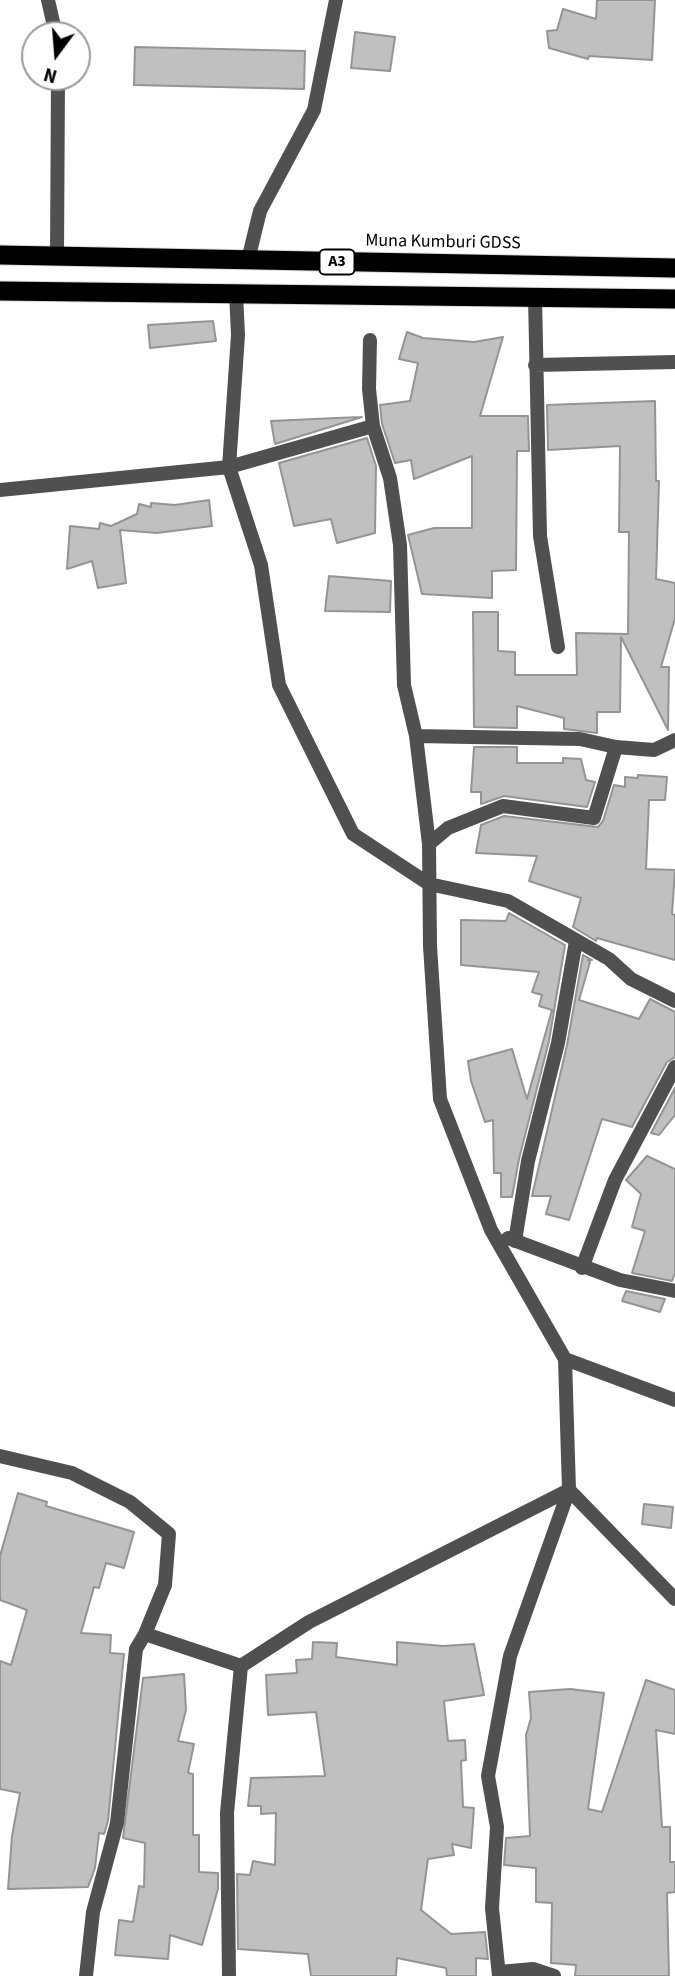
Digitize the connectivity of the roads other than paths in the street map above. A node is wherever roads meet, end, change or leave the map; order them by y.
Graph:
1 (48, 0) edge
2 (336, 0) edge
3 (53, 21) edge
4 (58, 91) edge
5 (0, 255) edge
6 (57, 256) junction
7 (248, 260) junction
8 (675, 268) edge
9 (0, 291) edge
10 (236, 293) junction
11 (535, 296) junction
12 (675, 299) edge
13 (370, 340) dead end
14 (675, 362) edge
15 (535, 366) junction
16 (373, 426) junction
17 (229, 467) junction
18 (0, 491) edge
19 (558, 647) dead end
20 (416, 736) junction
21 (675, 740) edge
22 (616, 747) junction
23 (429, 844) junction
24 (429, 884) junction
25 (576, 942) junction
26 (675, 1001) edge
27 (675, 1067) edge
28 (491, 1230) junction
29 (515, 1241) junction
30 (582, 1268) junction
31 (675, 1291) edge
32 (565, 1359) junction
33 (675, 1400) edge
34 (0, 1457) edge
35 (569, 1490) junction
36 (675, 1599) edge
37 (145, 1634) junction
38 (242, 1666) junction
39 (499, 1974) edge
40 (86, 1976) edge
41 (229, 1976) edge
42 (554, 1976) edge

1 - 3 street
2 - 7 street
4 - 6 street
5 - 6 highway, Muna Kumburi GDSS / A3
6 - 7 highway, Muna Kumburi GDSS / A3
7 - 8 highway, Muna Kumburi GDSS / A3
9 - 10 highway, A3
10 - 11 highway, A3
10 - 17 street
11 - 12 highway, A3
11 - 15 street
13 - 16 street
14 - 15 street
15 - 19 street
16 - 17 street
16 - 20 street
17 - 18 street
17 - 24 street
20 - 22 street
20 - 23 street
21 - 22 street
22 - 23 street
23 - 24 street
24 - 25 street
24 - 28 street
25 - 26 street
25 - 29 street
27 - 30 street
28 - 29 street
28 - 32 street
29 - 30 street
30 - 31 street
32 - 33 street
32 - 35 street
34 - 37 street
35 - 36 street
35 - 38 street
35 - 39 street
37 - 38 street
37 - 40 street
38 - 41 street
39 - 42 street

